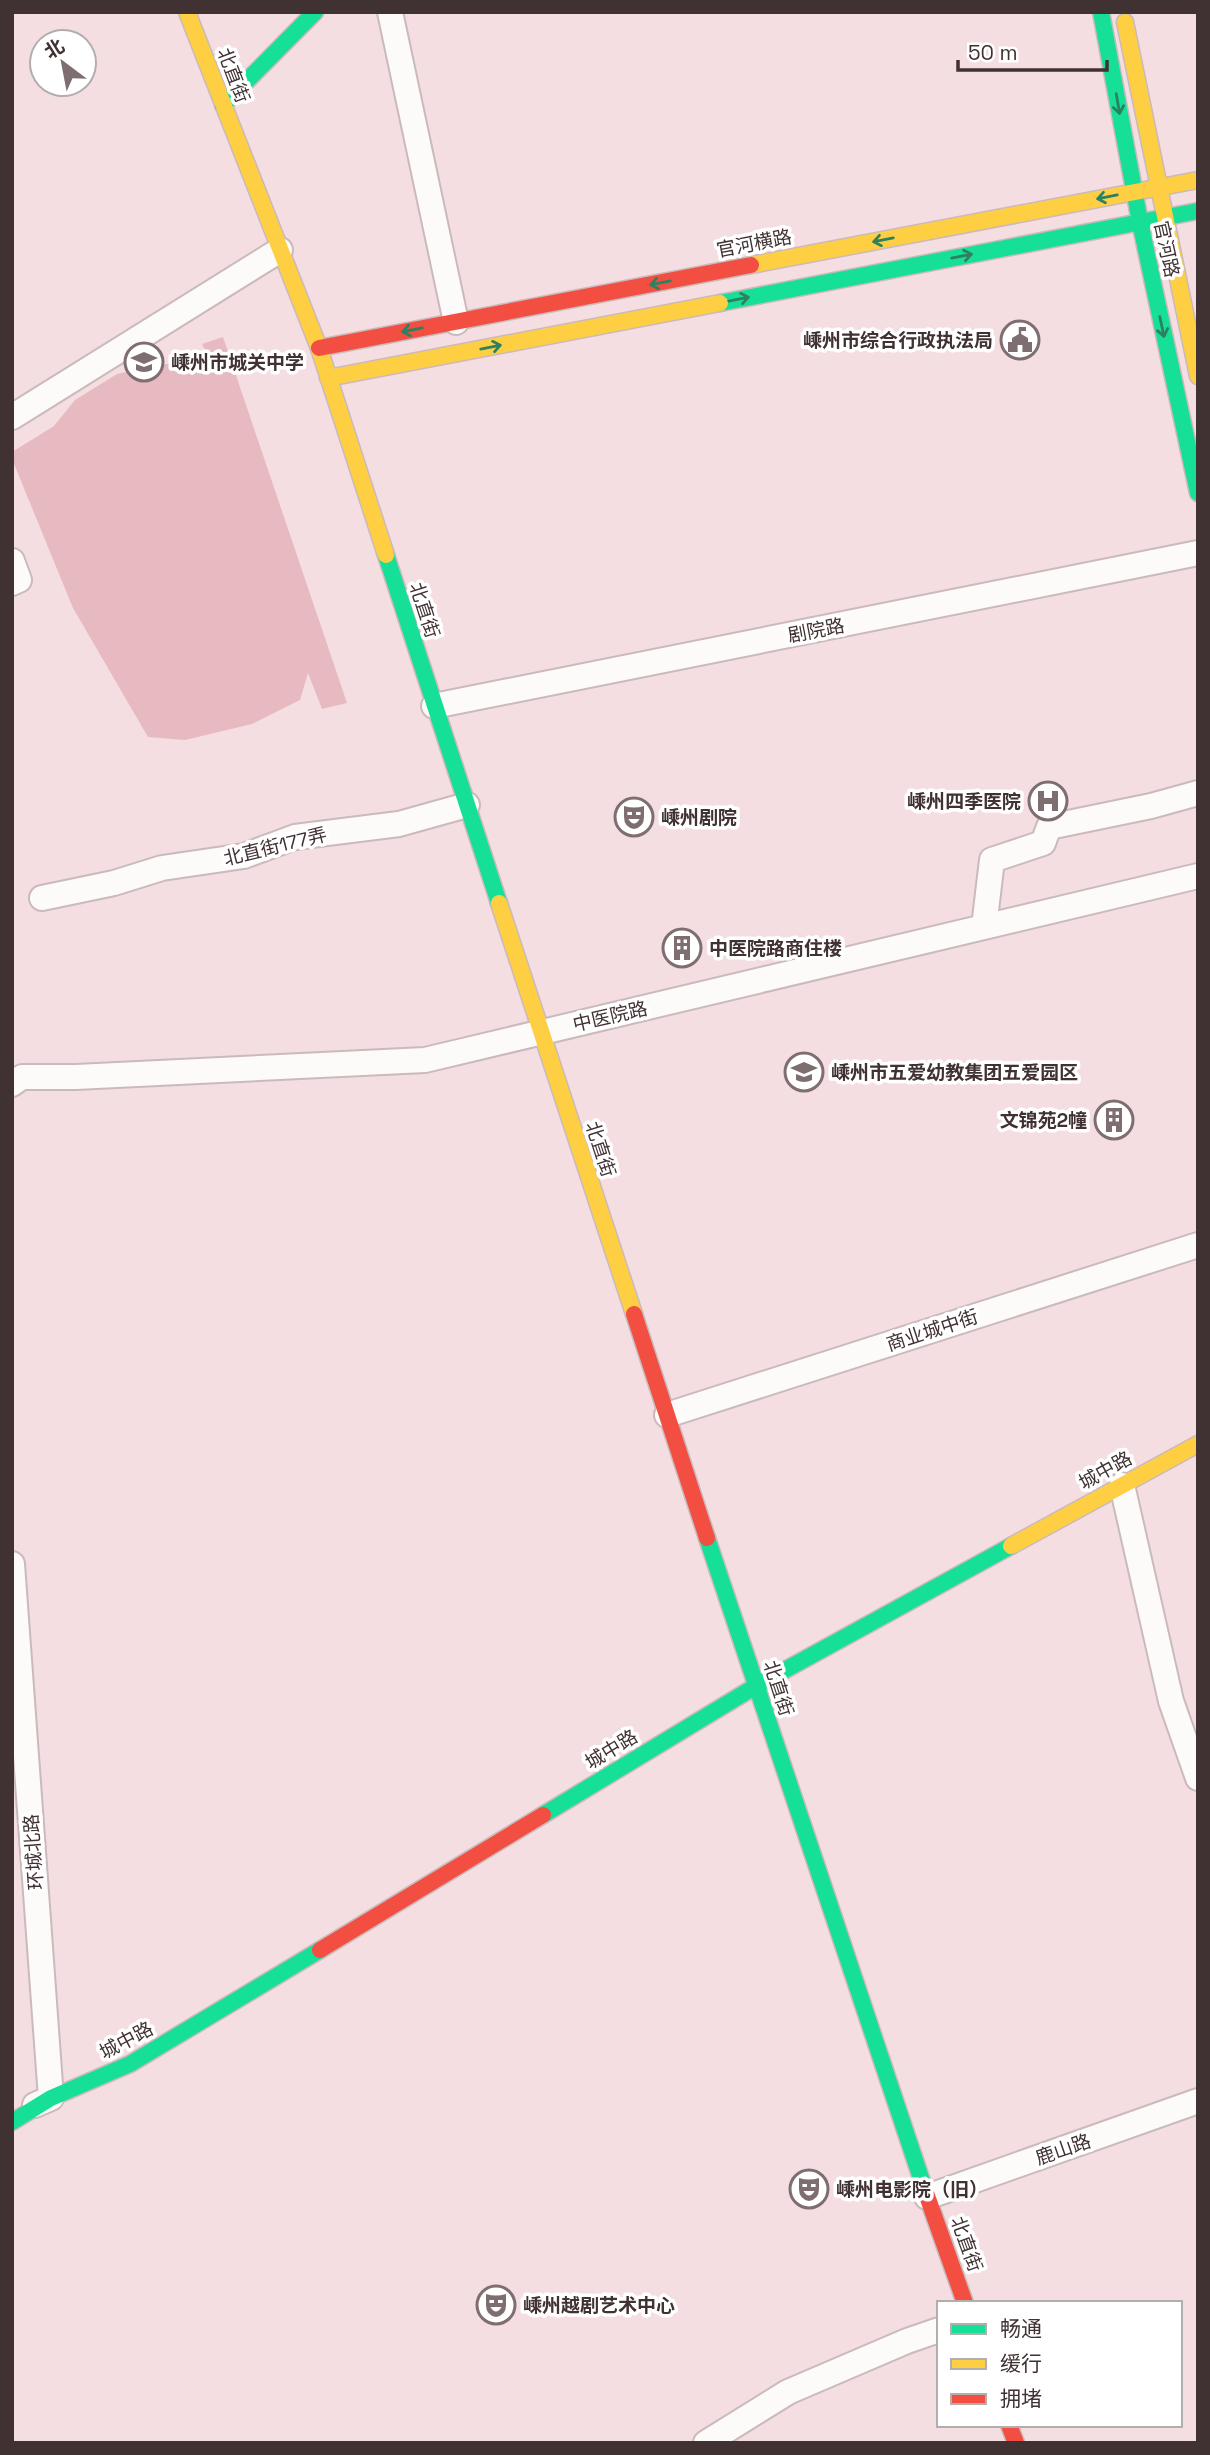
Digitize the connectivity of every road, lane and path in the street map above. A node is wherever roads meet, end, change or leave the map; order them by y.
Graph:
1 (187, 12) edge
2 (315, 12) edge
3 (390, 12) edge
4 (1101, 12) edge
5 (1123, 12) edge
6 (223, 105) junction
7 (1198, 180) edge
8 (1161, 188) junction
9 (1134, 192) junction
10 (1198, 211) edge
11 (1167, 218) junction
12 (1140, 222) junction
13 (280, 250) junction
14 (456, 322) junction
15 (319, 348) junction
16 (1198, 376) edge
17 (328, 378) junction
18 (12, 417) edge
19 (1198, 493) edge
20 (1198, 553) edge
21 (12, 561) edge
22 (12, 583) edge
23 (434, 706) junction
24 (1198, 793) edge
25 (467, 805) junction
26 (1198, 876) edge
27 (42, 898) dead end
28 (984, 927) junction
29 (541, 1033) junction
30 (12, 1084) edge
31 (1198, 1245) edge
32 (667, 1415) junction
33 (1198, 1444) edge
34 (1122, 1485) junction
35 (12, 1564) edge
36 (756, 1686) junction
37 (1198, 1778) edge
38 (51, 2098) junction
39 (1198, 2101) edge
40 (12, 2116) edge
41 (12, 2122) edge
42 (928, 2197) junction
43 (964, 2301) edge
44 (937, 2331) edge
45 (706, 2443) edge

1 - 6 main road, 北直街
2 - 6 main road
3 - 14 street
4 -> 9 main road, 官河路
5 - 8 main road, 官河路
6 - 13 main road, 北直街
7 - 8 main road, 官河横路
8 - 9 main road, 官河横路
8 - 11 main road, 官河路
9 - 12 main road, 官河路
9 -> 14 main road, 官河横路
10 - 11 main road
11 - 12 main road
11 - 16 main road, 官河路
17 -> 12 main road
12 -> 19 main road, 官河路
13 - 15 main road, 北直街
13 - 18 street
14 -> 15 main road, 官河横路
15 - 17 main road, 北直街
17 - 23 main road, 北直街
20 - 23 street, 剧院路
21 - 22 street
23 - 25 main road, 北直街
24 - 28 street
25 - 27 street, 北直街177弄
25 - 29 main road, 北直街
26 - 28 street, 中医院路
28 - 29 street, 中医院路
29 - 30 street, 中医院路
29 - 32 main road, 北直街
31 - 32 street, 商业城中街
32 - 36 main road, 北直街
33 - 34 main road, 城中路
34 - 36 main road, 城中路
34 - 37 street
35 - 38 street, 环城北路
36 - 38 main road, 城中路
36 - 42 main road, 北直街
38 - 40 street
38 - 41 main road, 城中路
39 - 42 street, 鹿山路
42 - 43 main road, 北直街
44 - 45 street

